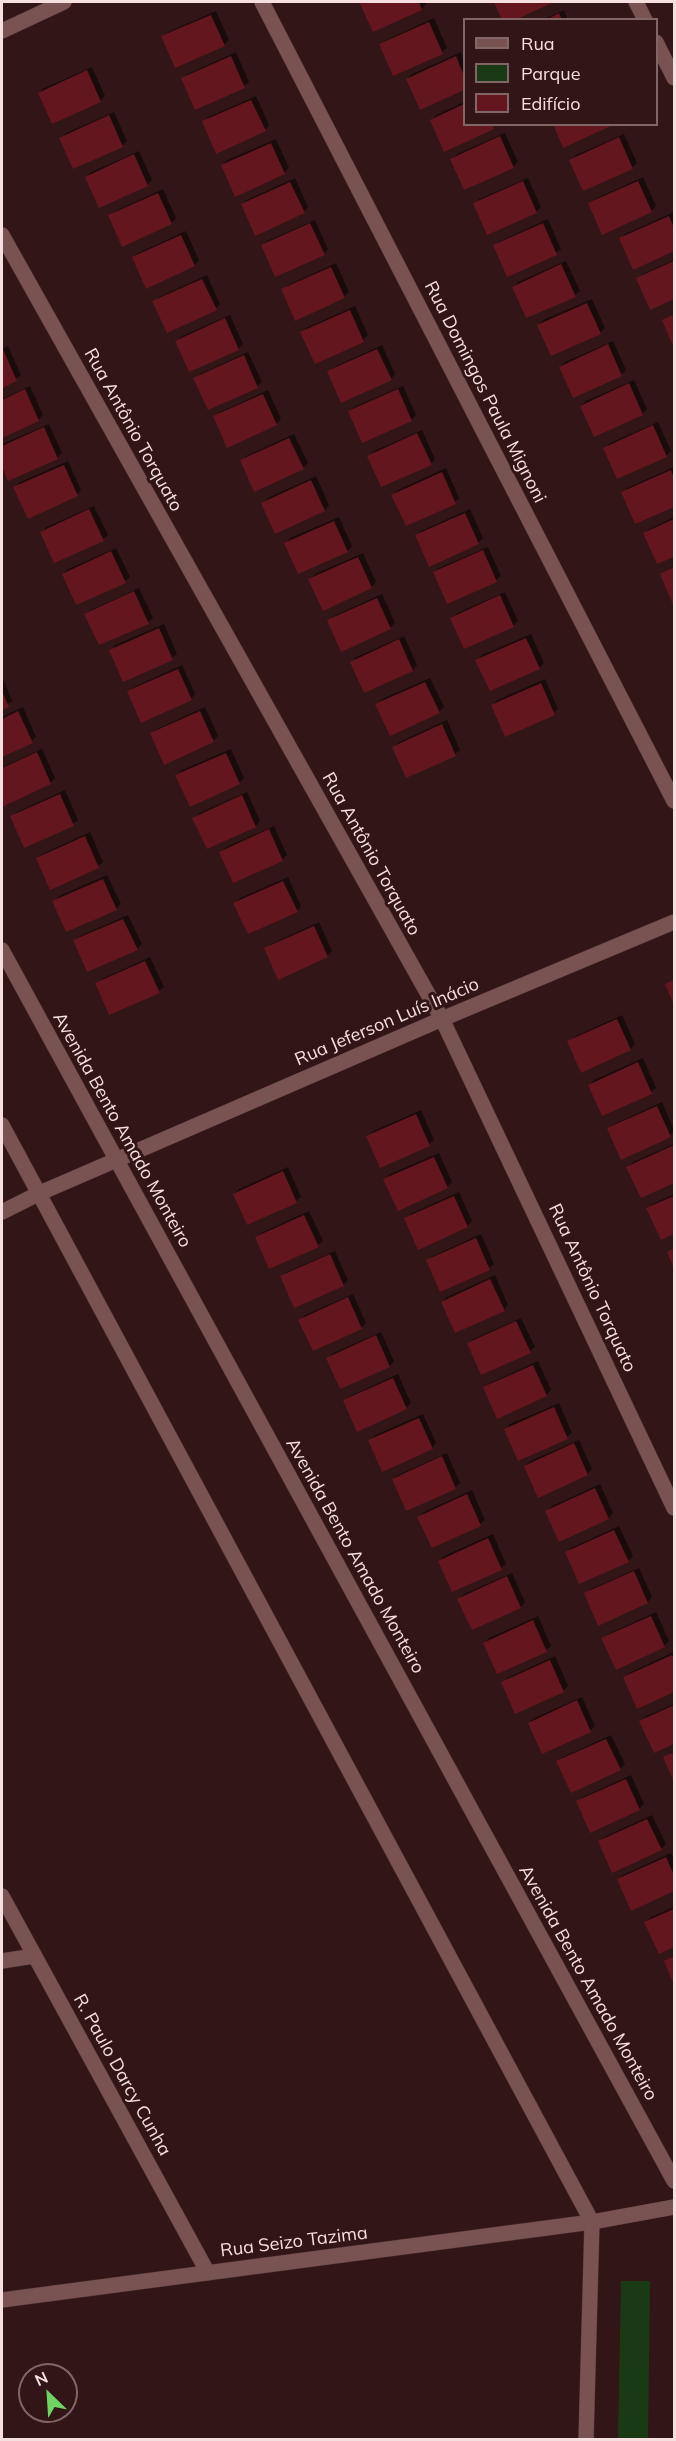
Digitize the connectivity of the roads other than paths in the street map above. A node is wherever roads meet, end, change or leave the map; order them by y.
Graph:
1 (64, 2) edge
2 (262, 2) edge
3 (636, 2) edge
4 (644, 18) edge
5 (2, 31) edge
6 (658, 44) edge
7 (675, 78) edge
8 (2, 235) edge
9 (675, 801) edge
10 (675, 922) edge
11 (2, 950) edge
12 (442, 1018) junction
13 (2, 1125) edge
14 (116, 1160) junction
15 (40, 1193) junction
16 (2, 1212) edge
17 (675, 1508) edge
18 (2, 1896) edge
19 (34, 1956) junction
20 (2, 1960) edge
21 (675, 2181) edge
22 (675, 2207) edge
23 (592, 2222) junction
24 (208, 2273) junction
25 (2, 2300) edge
26 (586, 2439) edge

1 - 5 street
2 - 9 street, Rua Domingos Paula Mignoni
3 - 4 street
6 - 7 street
8 - 12 street, Rua Antônio Torquato
10 - 12 street, Rua Jeferson Luís Inácio
11 - 14 street, Avenida Bento Amado Monteiro
12 - 14 street, Rua Jeferson Luís Inácio
12 - 17 street, Rua Antônio Torquato
13 - 15 street
14 - 15 street, Rua Jeferson Luís Inácio
14 - 21 street, Avenida Bento Amado Monteiro
15 - 16 street, Rua Jeferson Luís Inácio
15 - 23 street
18 - 19 street, R. Paulo Darcy Cunha
19 - 20 street
19 - 24 street, R. Paulo Darcy Cunha
22 - 23 street, Rua Seizo Tazima
23 - 24 street, Rua Seizo Tazima
23 - 26 street
24 - 25 street, Rua Seizo Tazima

